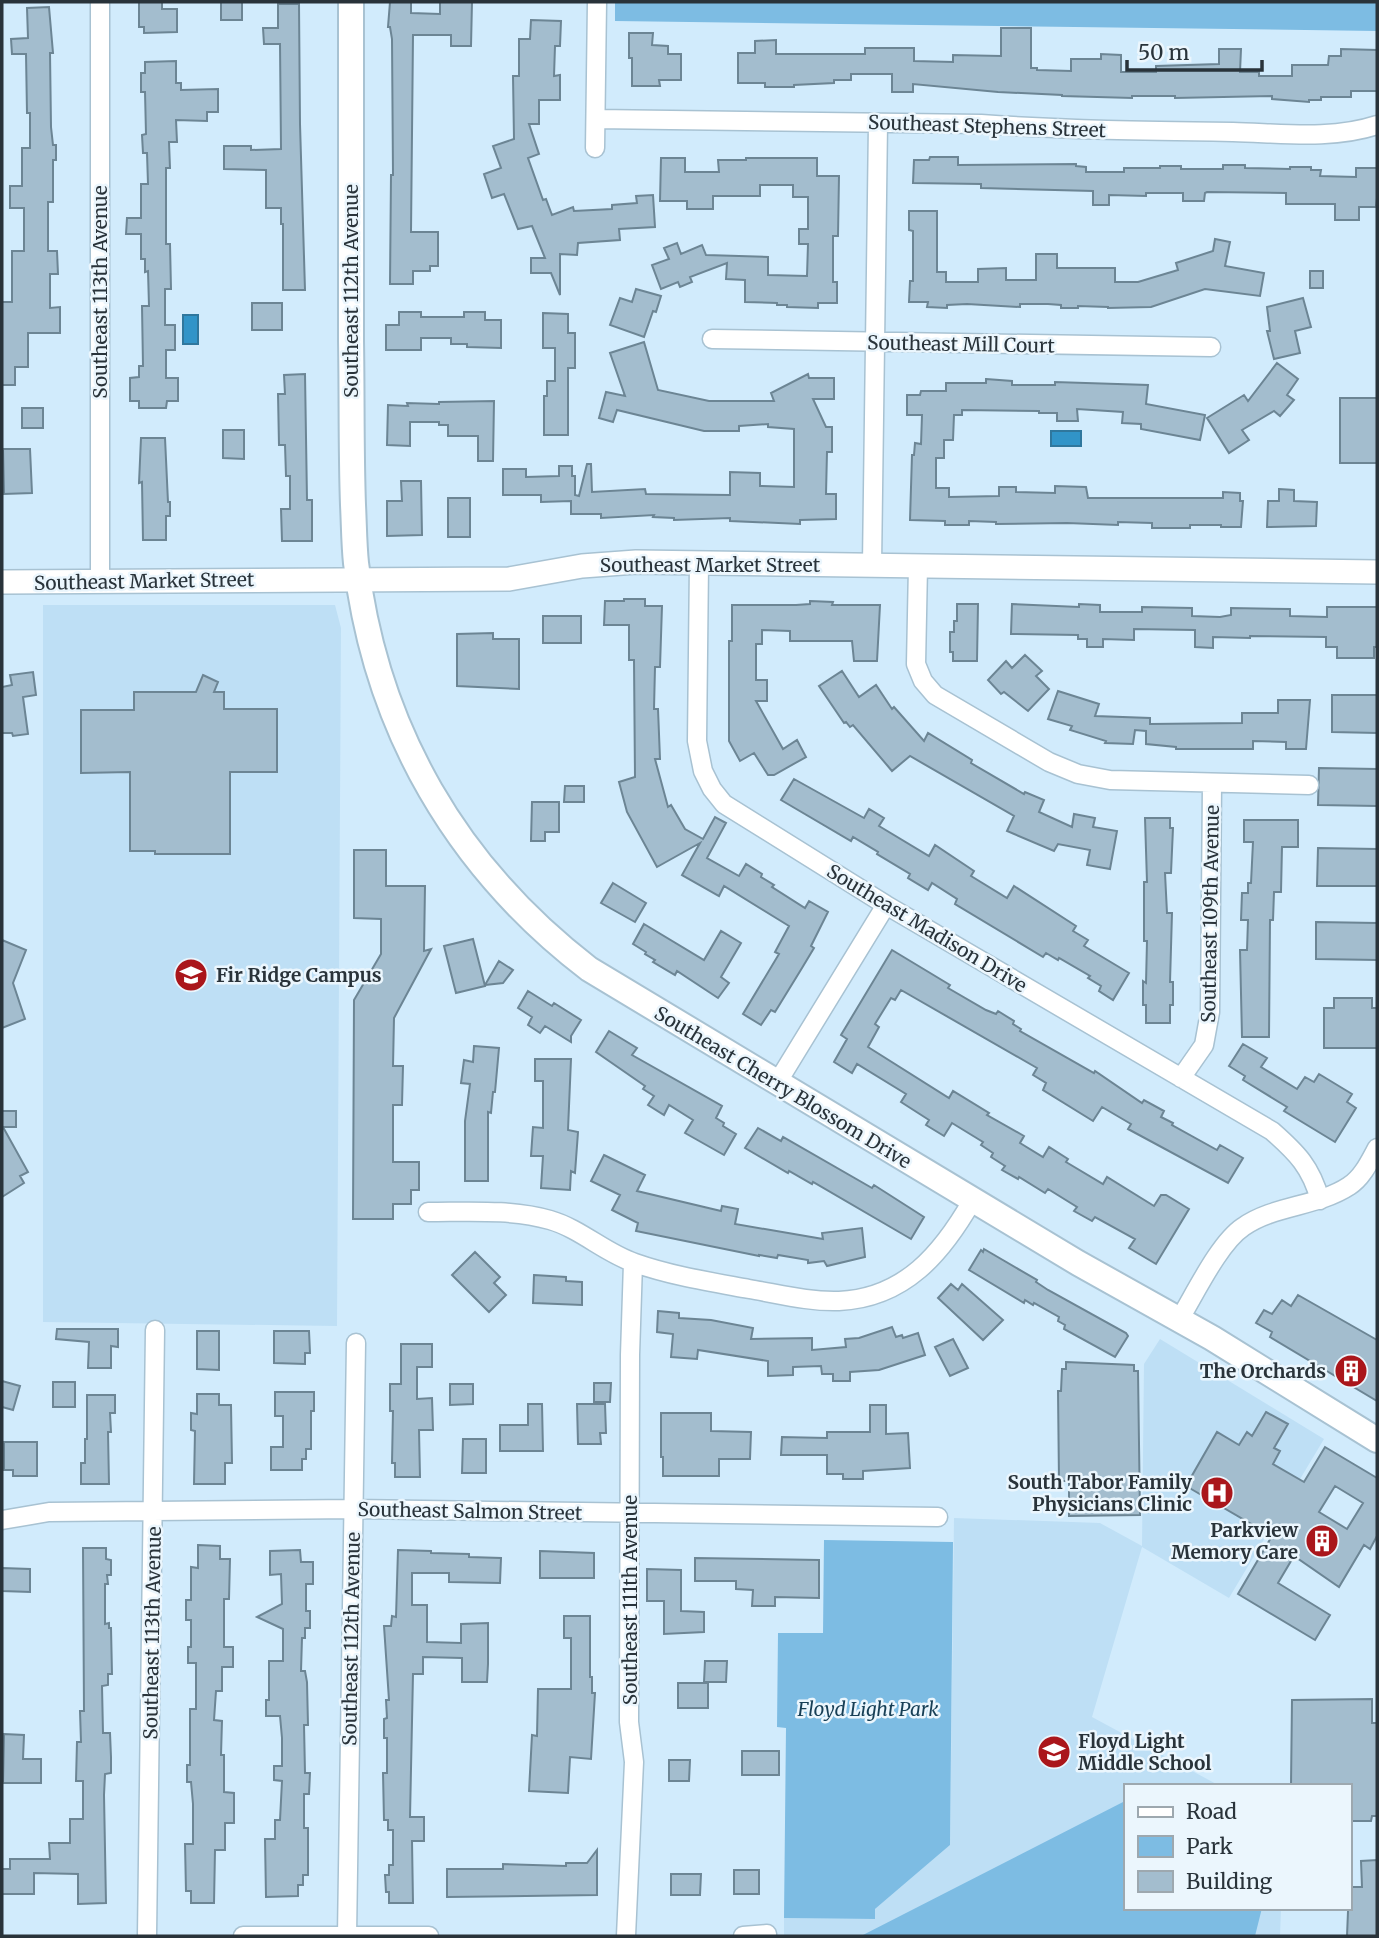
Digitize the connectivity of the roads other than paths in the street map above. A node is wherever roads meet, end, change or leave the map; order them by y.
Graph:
1 (100, 2) edge
2 (351, 2) edge
3 (597, 2) edge
4 (596, 119) junction
5 (878, 123) junction
6 (1377, 125) edge
7 (595, 148) dead end
8 (712, 339) dead end
9 (874, 343) junction
10 (1211, 346) dead end
11 (699, 563) junction
12 (872, 565) junction
13 (918, 566) junction
14 (1377, 572) edge
15 (358, 579) junction
16 (2, 582) edge
17 (100, 583) junction
18 (1212, 784) junction
19 (1309, 785) dead end
20 (886, 905) junction
21 (1181, 1078) junction
22 (777, 1083) junction
23 (1377, 1148) edge
24 (972, 1200) junction
25 (1320, 1200) junction
26 (428, 1212) dead end
27 (633, 1263) junction
28 (1180, 1320) junction
29 (155, 1330) dead end
30 (356, 1343) dead end
31 (1377, 1440) edge
32 (353, 1509) junction
33 (153, 1510) junction
34 (630, 1513) junction
35 (938, 1517) dead end
36 (2, 1520) edge
37 (767, 1934) dead end
38 (147, 1936) edge
39 (243, 1936) edge
40 (347, 1936) edge
41 (429, 1936) edge
42 (626, 1936) edge
43 (743, 1936) edge

1 - 17 street, Southeast 113th Avenue
2 - 15 main road, Southeast 112th Avenue
3 - 4 street
4 - 5 street, Southeast Stephens Street
4 - 7 street
5 - 6 street, Southeast Stephens Street
5 - 9 street
8 - 9 street, Southeast Mill Court
9 - 10 street, Southeast Mill Court
9 - 12 street
11 - 12 street, Southeast Market Street
11 - 15 street, Southeast Market Street
11 - 20 street, Southeast Madison Drive
12 - 13 street, Southeast Market Street
13 - 14 street, Southeast Market Street
13 - 18 street
15 - 17 street, Southeast Market Street
15 - 22 main road, Southeast Cherry Blossom Drive
16 - 17 street, Southeast Market Street
18 - 19 street
18 - 21 street, Southeast 109th Avenue
20 - 21 street, Southeast Madison Drive
20 - 22 street
21 - 25 street, Southeast Madison Drive
22 - 24 main road, Southeast Cherry Blossom Drive
23 - 25 street
24 - 27 street
24 - 28 main road, Southeast Cherry Blossom Drive
25 - 28 street
26 - 27 street
27 - 34 street, Southeast 111th Avenue
28 - 31 main road, Southeast Cherry Blossom Drive
29 - 33 street, Southeast 113th Avenue
30 - 32 street, Southeast 112th Avenue
32 - 33 street, Southeast Salmon Street
32 - 34 street, Southeast Salmon Street
32 - 40 street, Southeast 112th Avenue
33 - 36 street, Southeast Salmon Street
33 - 38 street, Southeast 113th Avenue
34 - 35 street, Southeast Salmon Street
34 - 42 street, Southeast 111th Avenue
37 - 43 street
39 - 40 street
40 - 41 street

